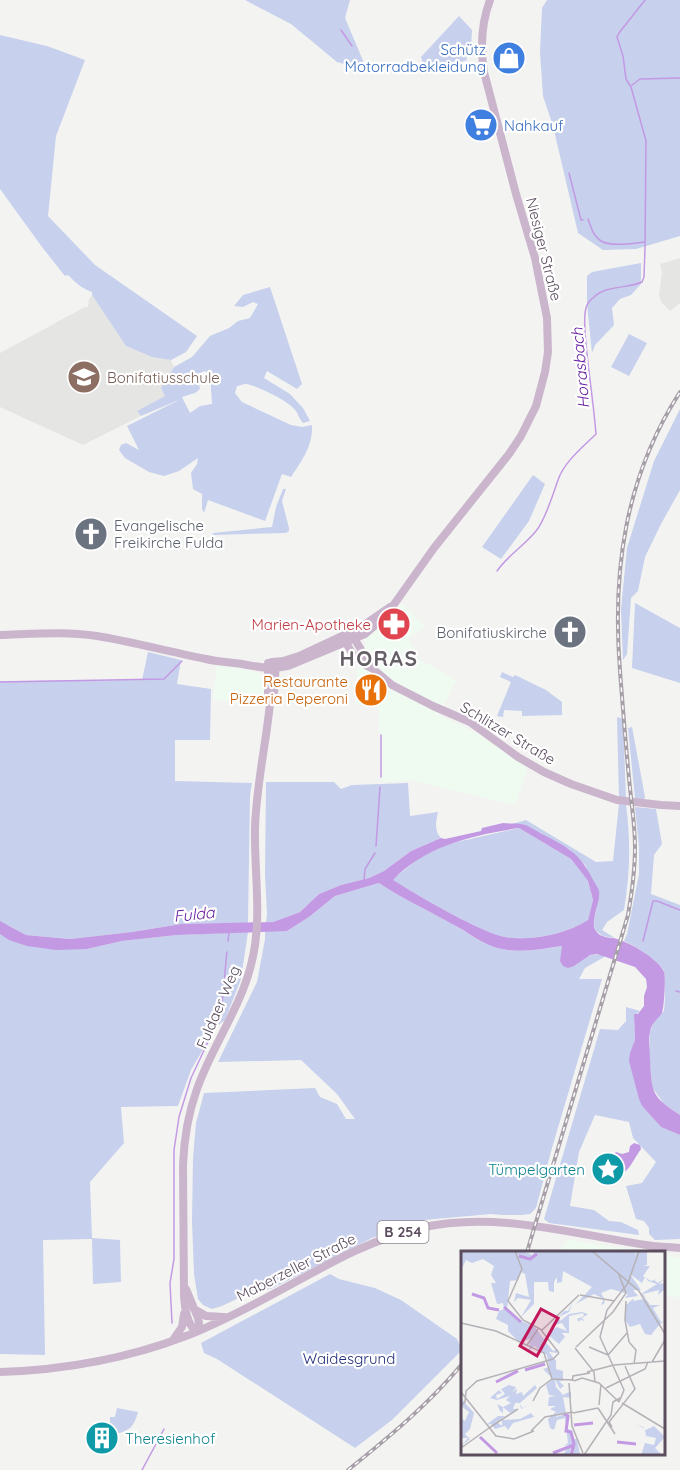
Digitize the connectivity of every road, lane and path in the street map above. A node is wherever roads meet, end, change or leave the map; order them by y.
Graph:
1 (490, 0) edge
2 (0, 636) edge
3 (348, 637) junction
4 (272, 665) junction
5 (680, 806) edge
6 (680, 1248) edge
7 (189, 1308) junction
8 (227, 1317) junction
9 (196, 1332) junction
10 (171, 1342) junction
11 (0, 1372) edge

1 - 3 main road, Niesiger Straße
2 - 4 main road
3 - 4 main road
3 - 5 main road, Schlitzer Straße
4 - 7 main road, Fuldaer Weg
6 - 8 main road, Maberzeller Straße / B 254
7 - 8 main road
7 - 9 main road, Fuldaer Weg
7 - 10 main road
8 - 9 main road, Maberzeller Straße / B 254
9 - 10 main road, Maberzeller Straße / B 254
10 - 11 main road, Maberzeller Straße / B 254

